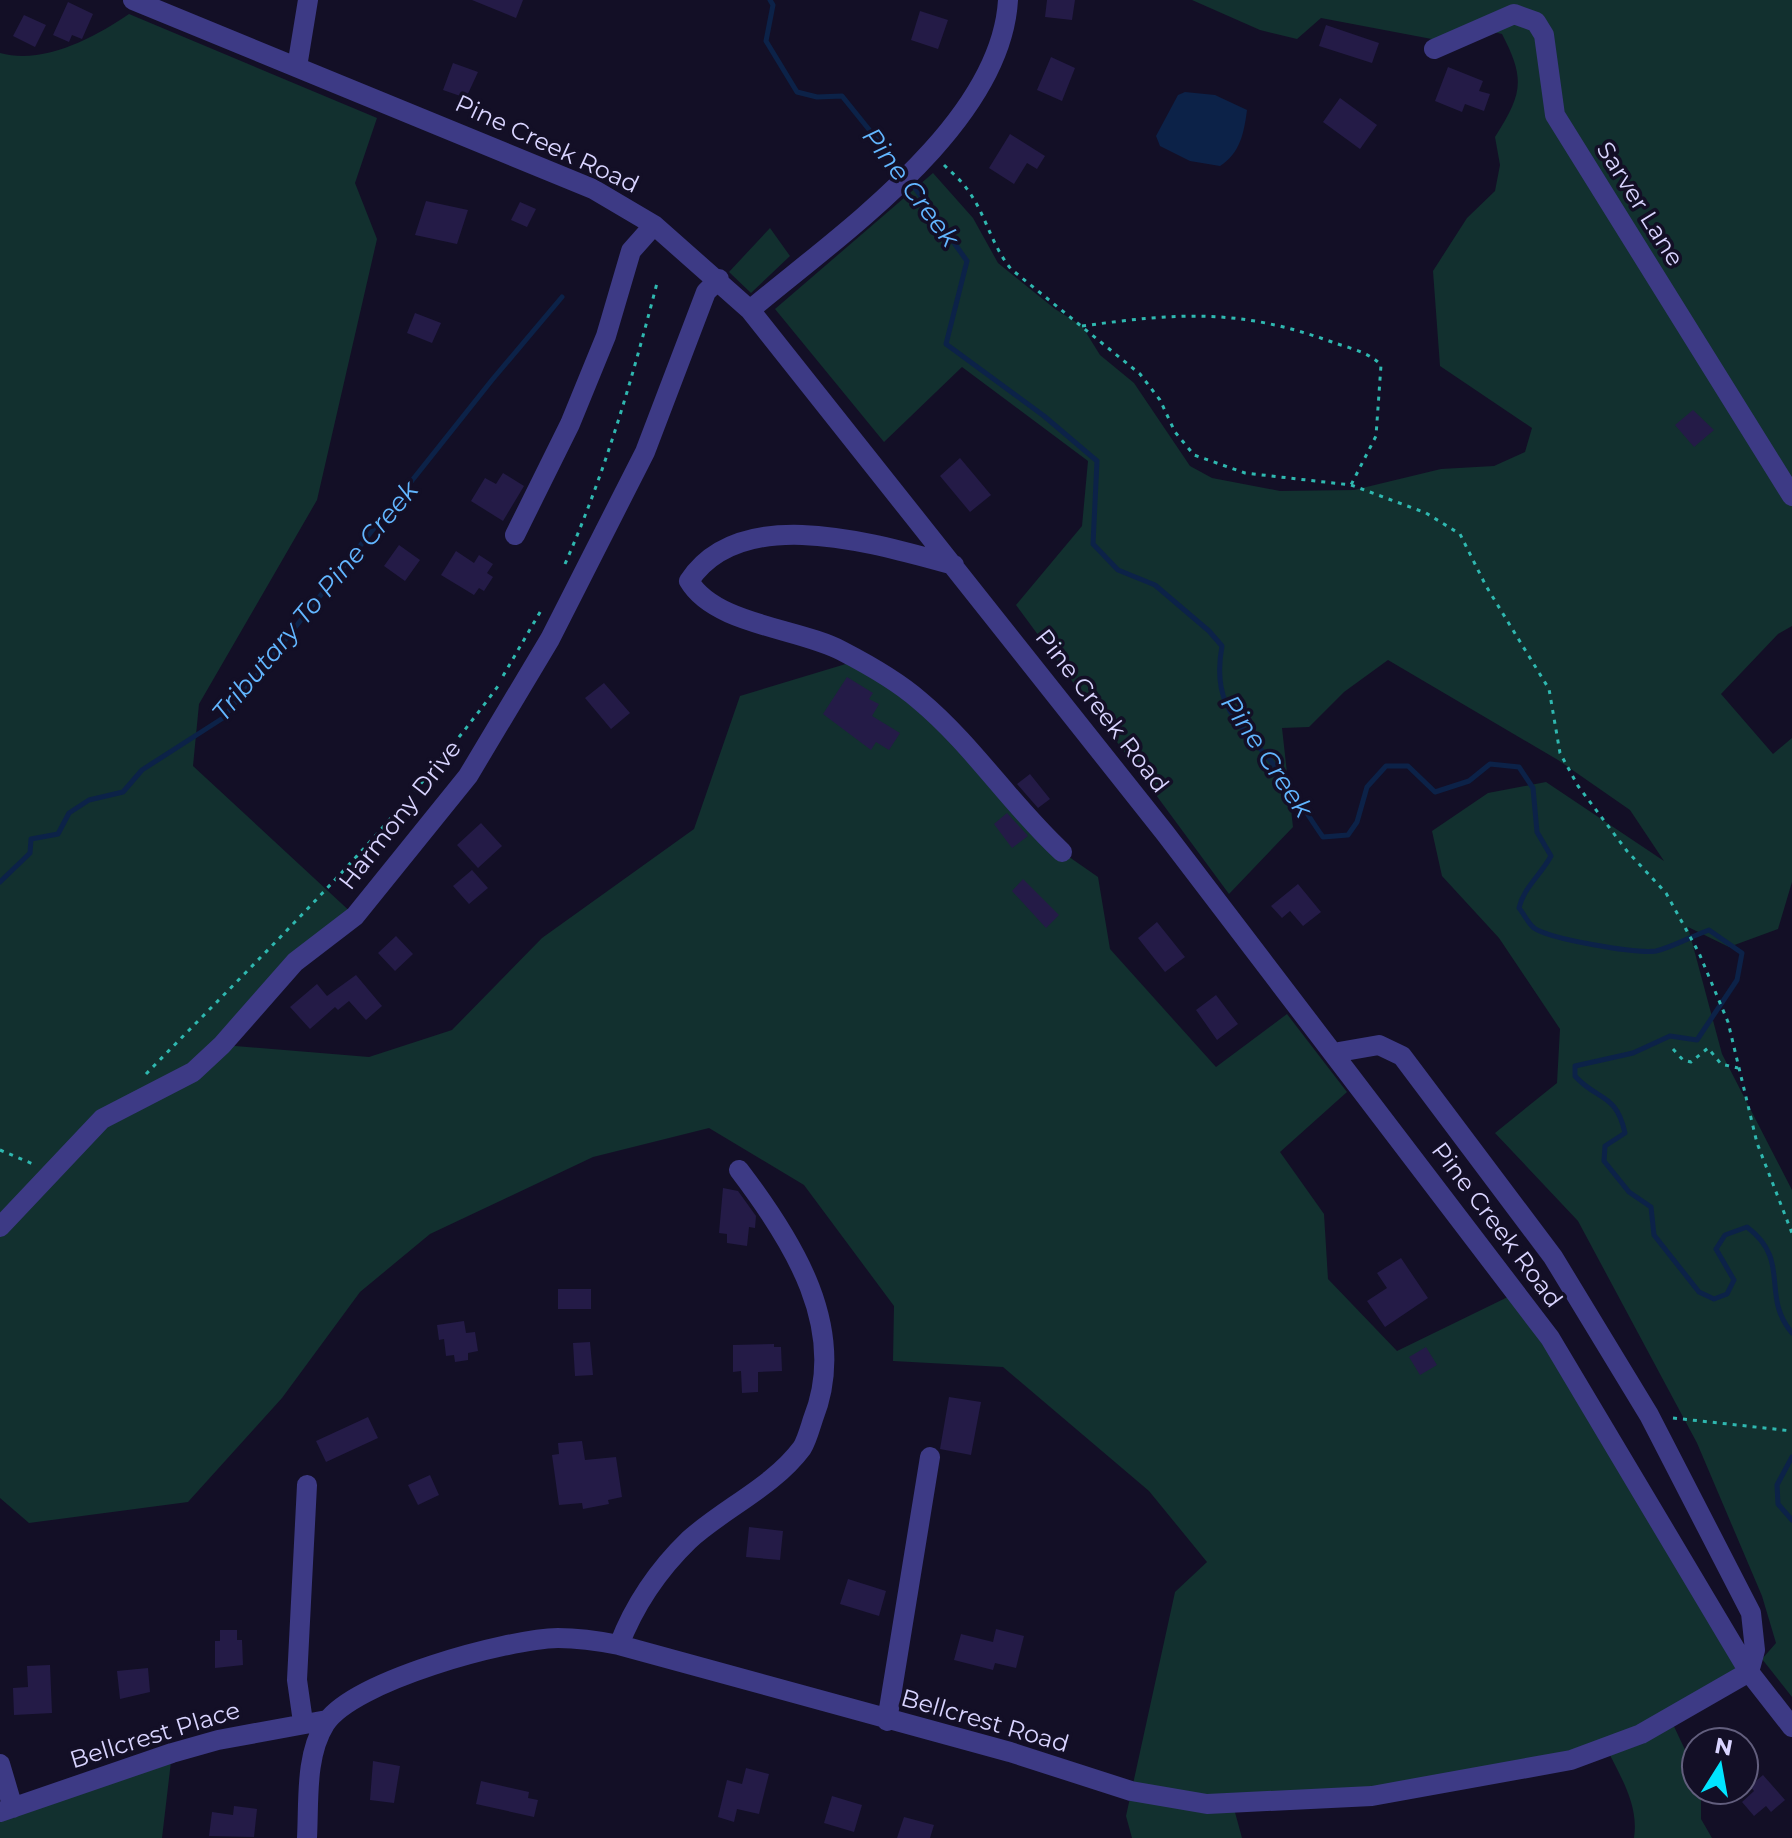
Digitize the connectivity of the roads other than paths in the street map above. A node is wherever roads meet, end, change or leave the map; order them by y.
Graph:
1 (133, 0) edge
2 (308, 0) edge
3 (1008, 0) edge
4 (1434, 49) dead end
5 (297, 67) junction
6 (654, 225) junction
7 (719, 279) junction
8 (750, 310) junction
9 (1792, 496) edge
10 (515, 535) dead end
11 (954, 565) junction
12 (1062, 852) dead end
13 (1333, 1053) junction
14 (739, 1170) dead end
15 (0, 1227) edge
16 (930, 1457) dead end
17 (307, 1485) dead end
18 (619, 1645) junction
19 (1749, 1672) junction
20 (327, 1720) junction
21 (887, 1721) junction
22 (303, 1722) junction
23 (1792, 1727) edge
24 (0, 1764) edge
25 (6, 1810) edge
26 (307, 1838) edge

1 - 5 street, Pine Creek Road
2 - 5 street
3 - 8 street
4 - 9 street, Sarver Lane
5 - 6 street, Pine Creek Road
6 - 7 street, Pine Creek Road
6 - 10 street
7 - 8 street, Pine Creek Road
7 - 15 street, Harmony Drive
8 - 11 street, Pine Creek Road
11 - 12 street
11 - 13 street, Pine Creek Road
13 - 19 street, Pine Creek Road
13 - 19 street
14 - 18 street
16 - 21 street
17 - 22 street
18 - 20 street, Bellcrest Road
18 - 21 street, Bellcrest Road
19 - 21 street, Bellcrest Road
19 - 23 street, Pine Creek Road
20 - 22 street, Bellcrest Place
20 - 26 street
22 - 25 street, Bellcrest Place
24 - 25 street

